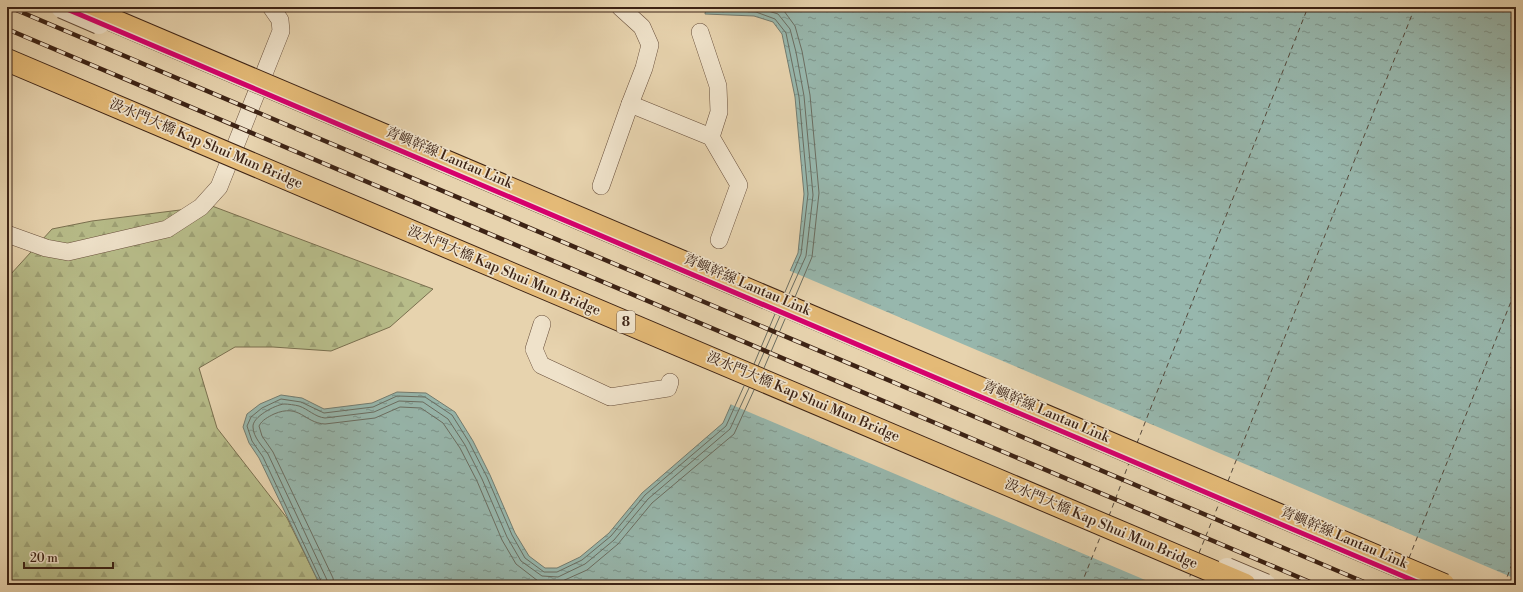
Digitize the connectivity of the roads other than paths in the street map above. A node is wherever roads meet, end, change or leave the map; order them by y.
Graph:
1 (62, 7) edge
2 (82, 7) edge
3 (271, 7) edge
4 (620, 7) edge
5 (700, 32) dead end
6 (7, 51) edge
7 (7, 60) edge
8 (630, 104) junction
9 (711, 137) junction
10 (601, 186) dead end
11 (7, 234) edge
12 (719, 240) dead end
13 (542, 324) dead end
14 (670, 382) dead end
15 (1245, 585) edge
16 (1264, 585) edge
17 (1424, 585) edge
18 (1444, 585) edge

1 - 17 street, 青嶼幹線 Lantau Link, bridge
2 - 18 highway, bridge
3 - 11 lane
4 - 8 lane
5 - 9 lane
6 - 16 street, bridge
7 - 15 highway, 汲水門大橋 Kap Shui Mun Bridge / 8, bridge
8 - 9 lane
8 - 10 lane
9 - 12 lane
13 - 14 lane

